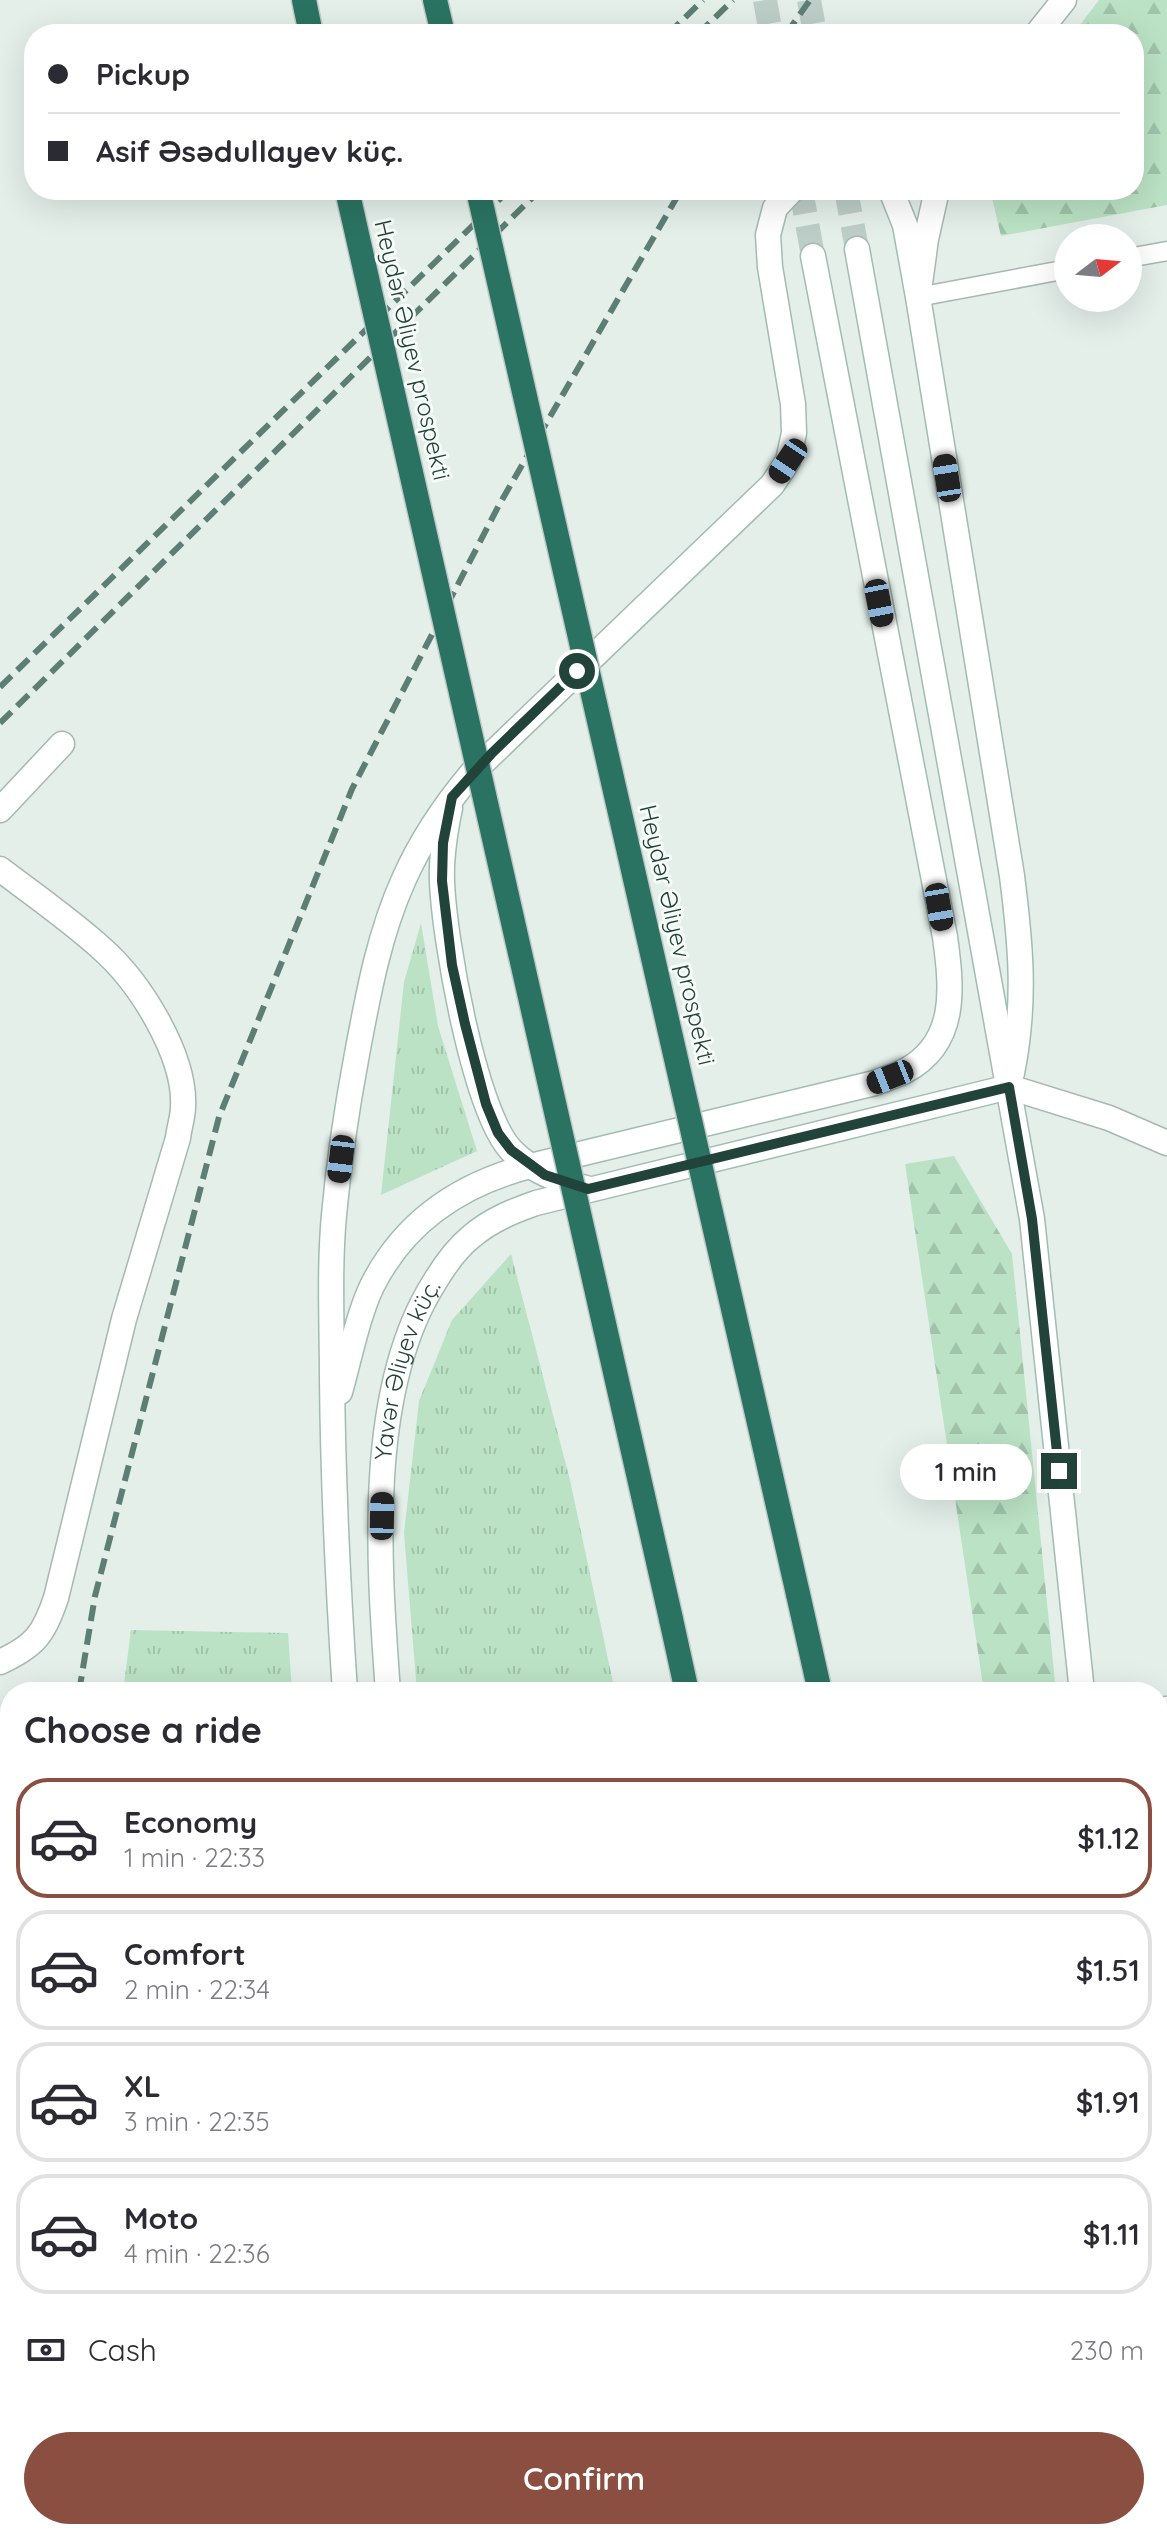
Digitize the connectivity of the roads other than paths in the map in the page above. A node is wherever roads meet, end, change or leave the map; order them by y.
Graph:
1 (304, 0) edge
2 (435, 0) edge
3 (1064, 0) edge
4 (309, 24) edge
5 (441, 24) edge
6 (1045, 24) edge
7 (349, 200) edge
8 (480, 200) edge
9 (783, 200) edge
10 (895, 200) edge
11 (935, 200) edge
12 (857, 249) tunnel mouth
13 (1167, 251) edge
14 (1142, 255) edge
15 (813, 256) tunnel mouth
16 (1054, 272) edge
17 (918, 297) junction
18 (62, 744) dead end
19 (452, 797) junction
20 (0, 810) edge
21 (0, 869) edge
22 (1009, 1087) junction
23 (1167, 1143) edge
24 (530, 1166) junction
25 (588, 1189) junction
26 (333, 1418) junction
27 (0, 1662) edge
28 (344, 1682) edge
29 (387, 1682) edge
30 (685, 1682) edge
31 (818, 1682) edge
32 (1081, 1682) edge

1 - 4 highway
2 - 5 highway
3 - 6 main road
7 - 30 highway, Heydər Əliyev prospekti, bridge
8 - 31 highway, Heydər Əliyev prospekti, bridge
9 - 19 main road
10 - 17 main road
11 - 17 main road
12 - 22 main road
13 - 14 lane
15 - 24 main road
16 - 17 lane
17 - 22 main road
18 - 20 main road
19 - 24 main road
19 - 26 main road
21 - 27 main road
22 - 23 main road
22 - 25 main road, Yavər Əliyev küç.
22 - 32 main road
24 - 25 main road
24 - 26 main road
25 - 29 main road, Yavər Əliyev küç.
26 - 28 main road

